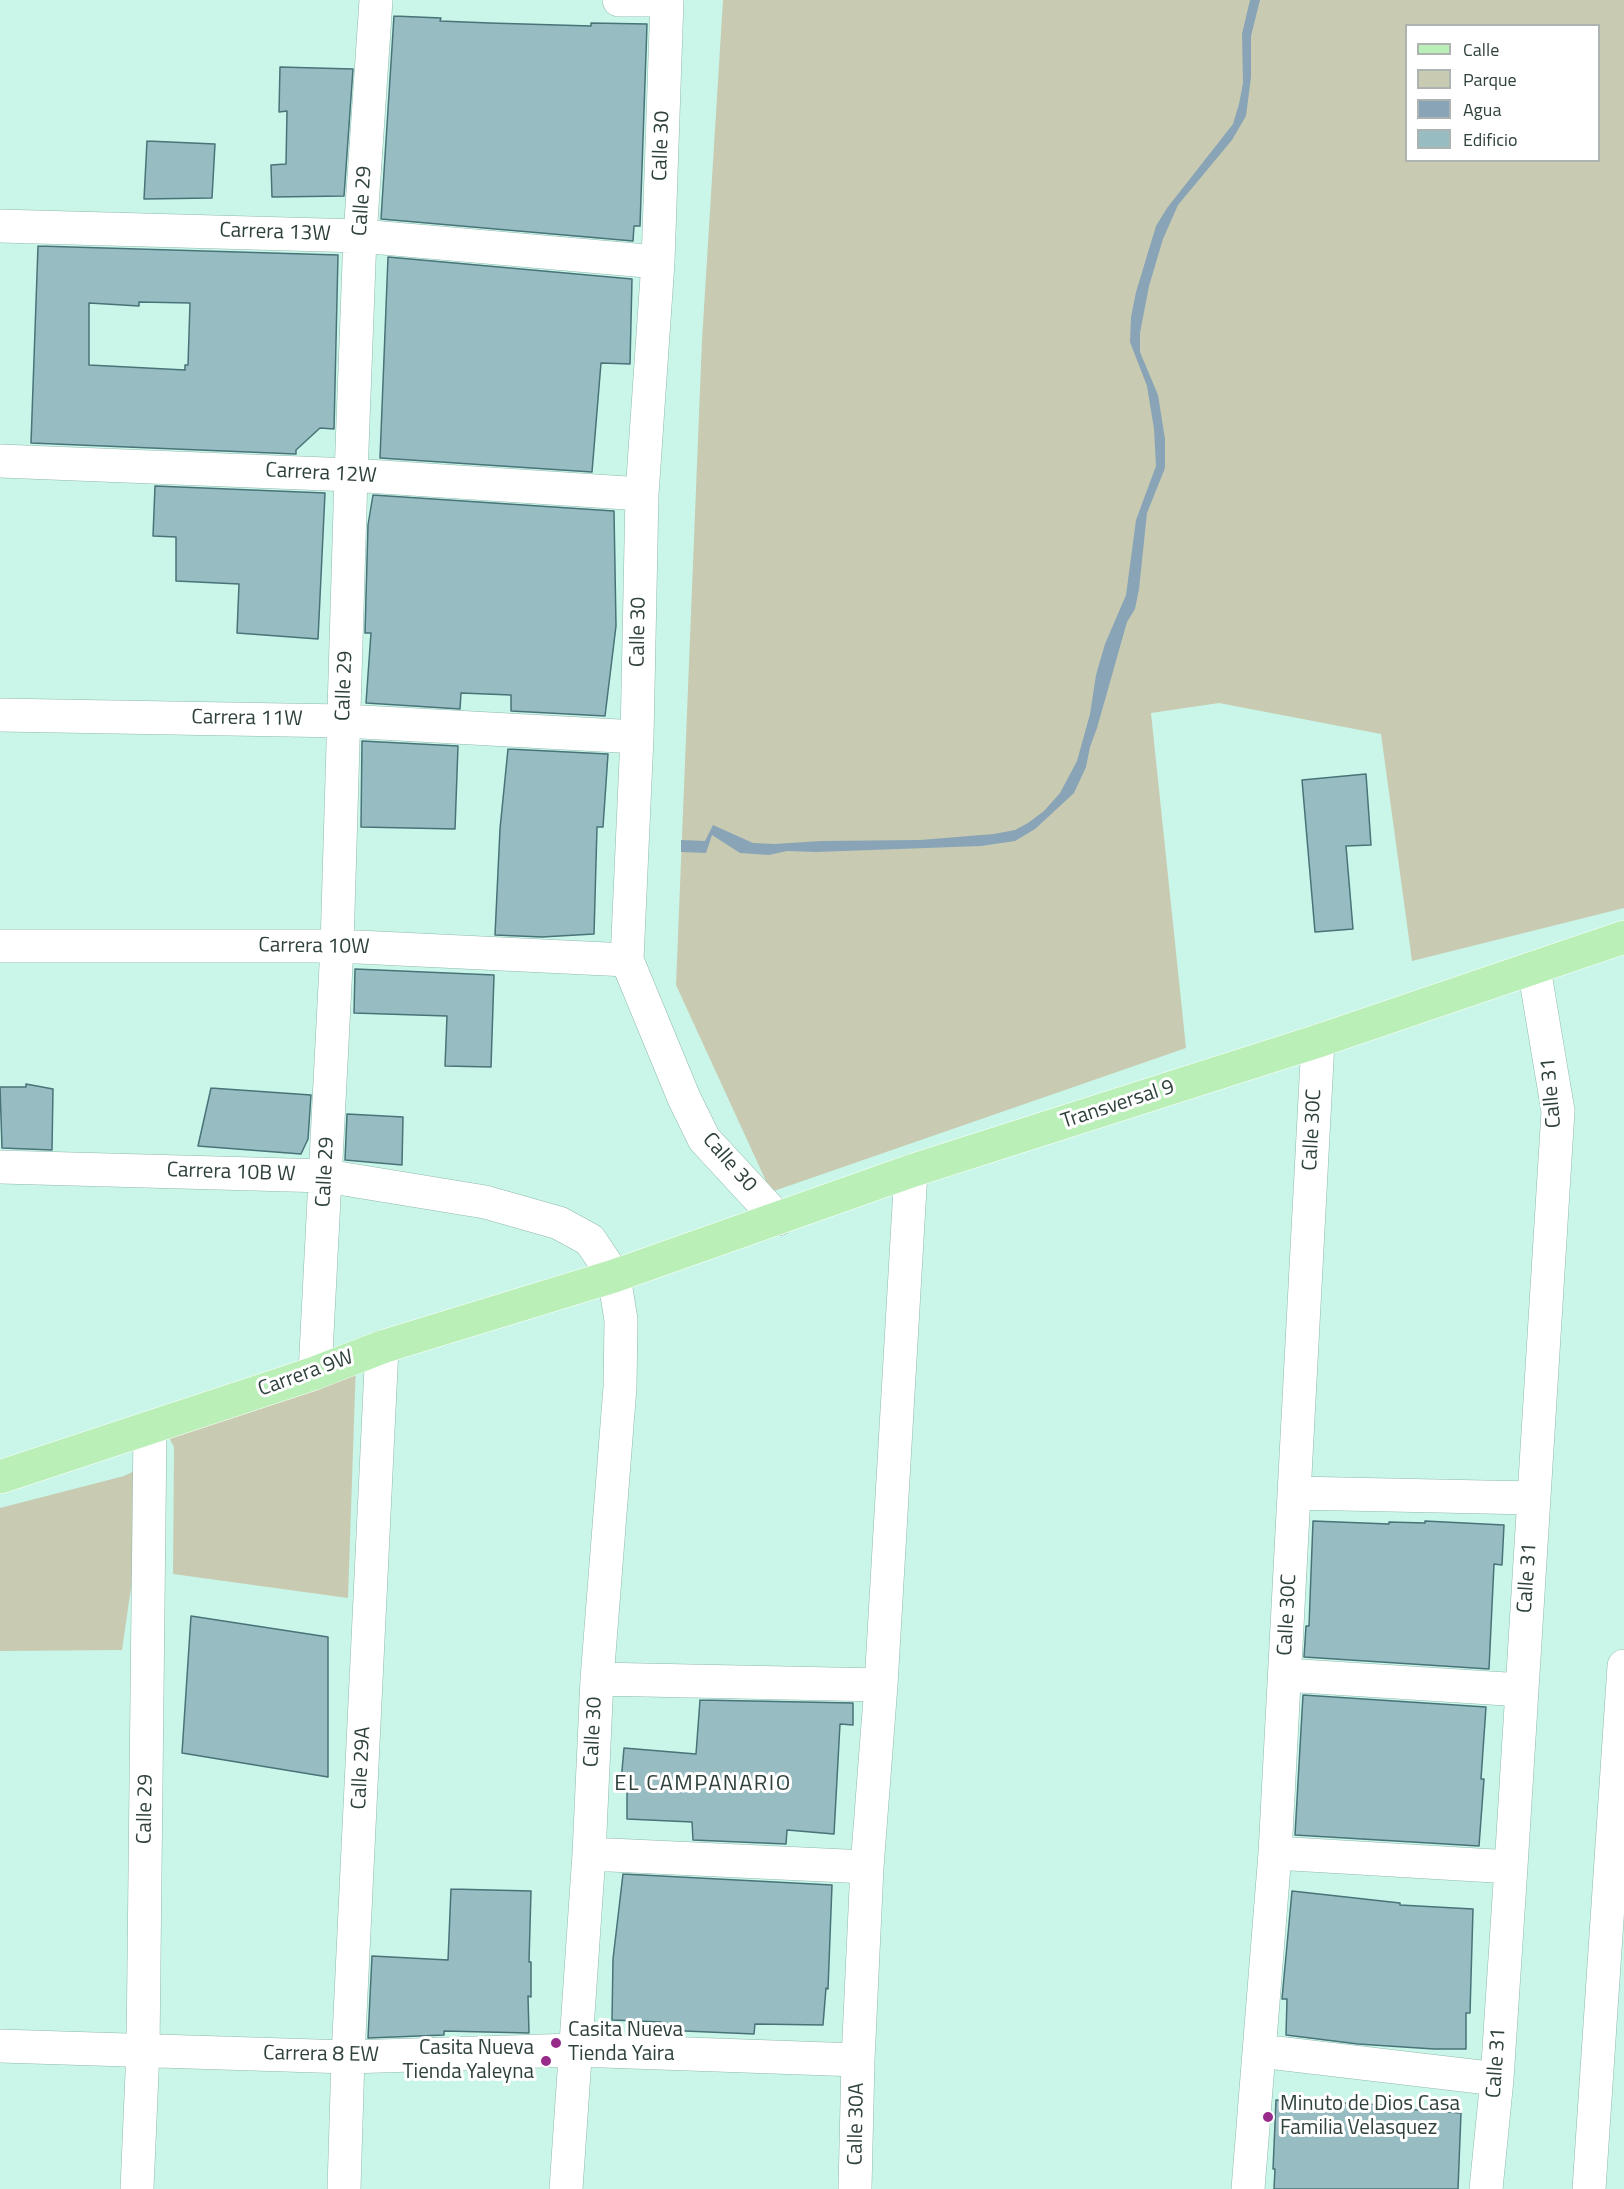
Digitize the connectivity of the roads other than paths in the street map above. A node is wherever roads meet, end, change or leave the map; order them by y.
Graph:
1 (376, 0) edge
2 (619, 0) edge
3 (667, 0) edge
4 (0, 226) edge
5 (360, 236) junction
6 (658, 262) junction
7 (0, 461) edge
8 (351, 475) junction
9 (642, 494) junction
10 (0, 715) edge
11 (344, 721) junction
12 (637, 737) junction
13 (1624, 937) edge
14 (0, 946) edge
15 (337, 946) junction
16 (627, 960) junction
17 (1534, 968) junction
18 (1318, 1041) junction
19 (0, 1167) edge
20 (911, 1171) junction
21 (326, 1176) junction
22 (778, 1219) junction
23 (614, 1276) junction
24 (382, 1347) junction
25 (315, 1373) junction
26 (150, 1428) junction
27 (0, 1477) edge
28 (1294, 1493) junction
29 (1533, 1498) junction
30 (1624, 1666) edge
31 (1285, 1675) junction
32 (597, 1678) junction
33 (881, 1685) junction
34 (1521, 1690) junction
35 (1275, 1853) junction
36 (589, 1854) junction
37 (867, 1867) junction
38 (1511, 1867) junction
39 (0, 2046) edge
40 (143, 2050) junction
41 (575, 2050) junction
42 (1260, 2051) junction
43 (348, 2057) junction
44 (858, 2060) junction
45 (1497, 2079) junction
46 (137, 2189) edge
47 (344, 2189) edge
48 (566, 2189) edge
49 (855, 2189) edge
50 (1248, 2189) edge
51 (1486, 2189) edge
52 (1589, 2189) edge

1 - 5 street, Calle 29
2 - 3 street
3 - 6 street, Calle 30
4 - 5 street, Carrera 13W
5 - 6 street, Carrera 13W
5 - 8 street, Calle 29
6 - 9 street, Calle 30
7 - 8 street, Carrera 12W
8 - 9 street, Carrera 12W
8 - 11 street, Calle 29
9 - 12 street, Calle 30
10 - 11 street, Carrera 11W
11 - 12 street, Carrera 11W
11 - 15 street, Calle 29
12 - 16 street, Calle 30
13 - 17 main road, Transversal 9
14 - 15 street, Carrera 10W
15 - 16 street, Carrera 10W
15 - 21 street, Calle 29
16 - 22 street, Calle 30
17 - 18 main road, Transversal 9
17 - 29 street, Calle 31
18 - 20 main road, Transversal 9
18 - 28 street, Calle 30C
19 - 21 street, Carrera 10B W
20 - 22 main road, Transversal 9
20 - 33 street, Calle 30A
21 - 23 street, Carrera 10B W
21 - 25 street, Calle 29
22 - 23 main road, Transversal 9
23 - 24 main road, Carrera 9W
23 - 32 street, Calle 30
24 - 25 main road, Carrera 9W
24 - 43 street, Calle 29A
25 - 26 main road, Carrera 9W
26 - 27 main road, Carrera 9W
26 - 40 street, Calle 29
28 - 29 street
28 - 31 street, Calle 30C
29 - 34 street, Calle 31
30 - 52 street
31 - 34 street
31 - 35 street, Calle 30C
32 - 33 street
32 - 36 street, Calle 30
33 - 37 street, Calle 30A
34 - 38 street, Calle 31
35 - 38 street
35 - 42 street, Calle 30C
36 - 37 street
36 - 41 street, Calle 30
37 - 44 street, Calle 30A
38 - 45 street, Calle 31
39 - 40 street, Carrera 8 EW
40 - 43 street, Carrera 8 EW
40 - 46 street, Calle 29
41 - 43 street, Carrera 8 EW
41 - 44 street, Carrera 8 EW
41 - 48 street, Calle 30
42 - 45 street
42 - 50 street, Calle 30C
43 - 47 street, Calle 29A
44 - 49 street, Calle 30A
45 - 51 street, Calle 31

